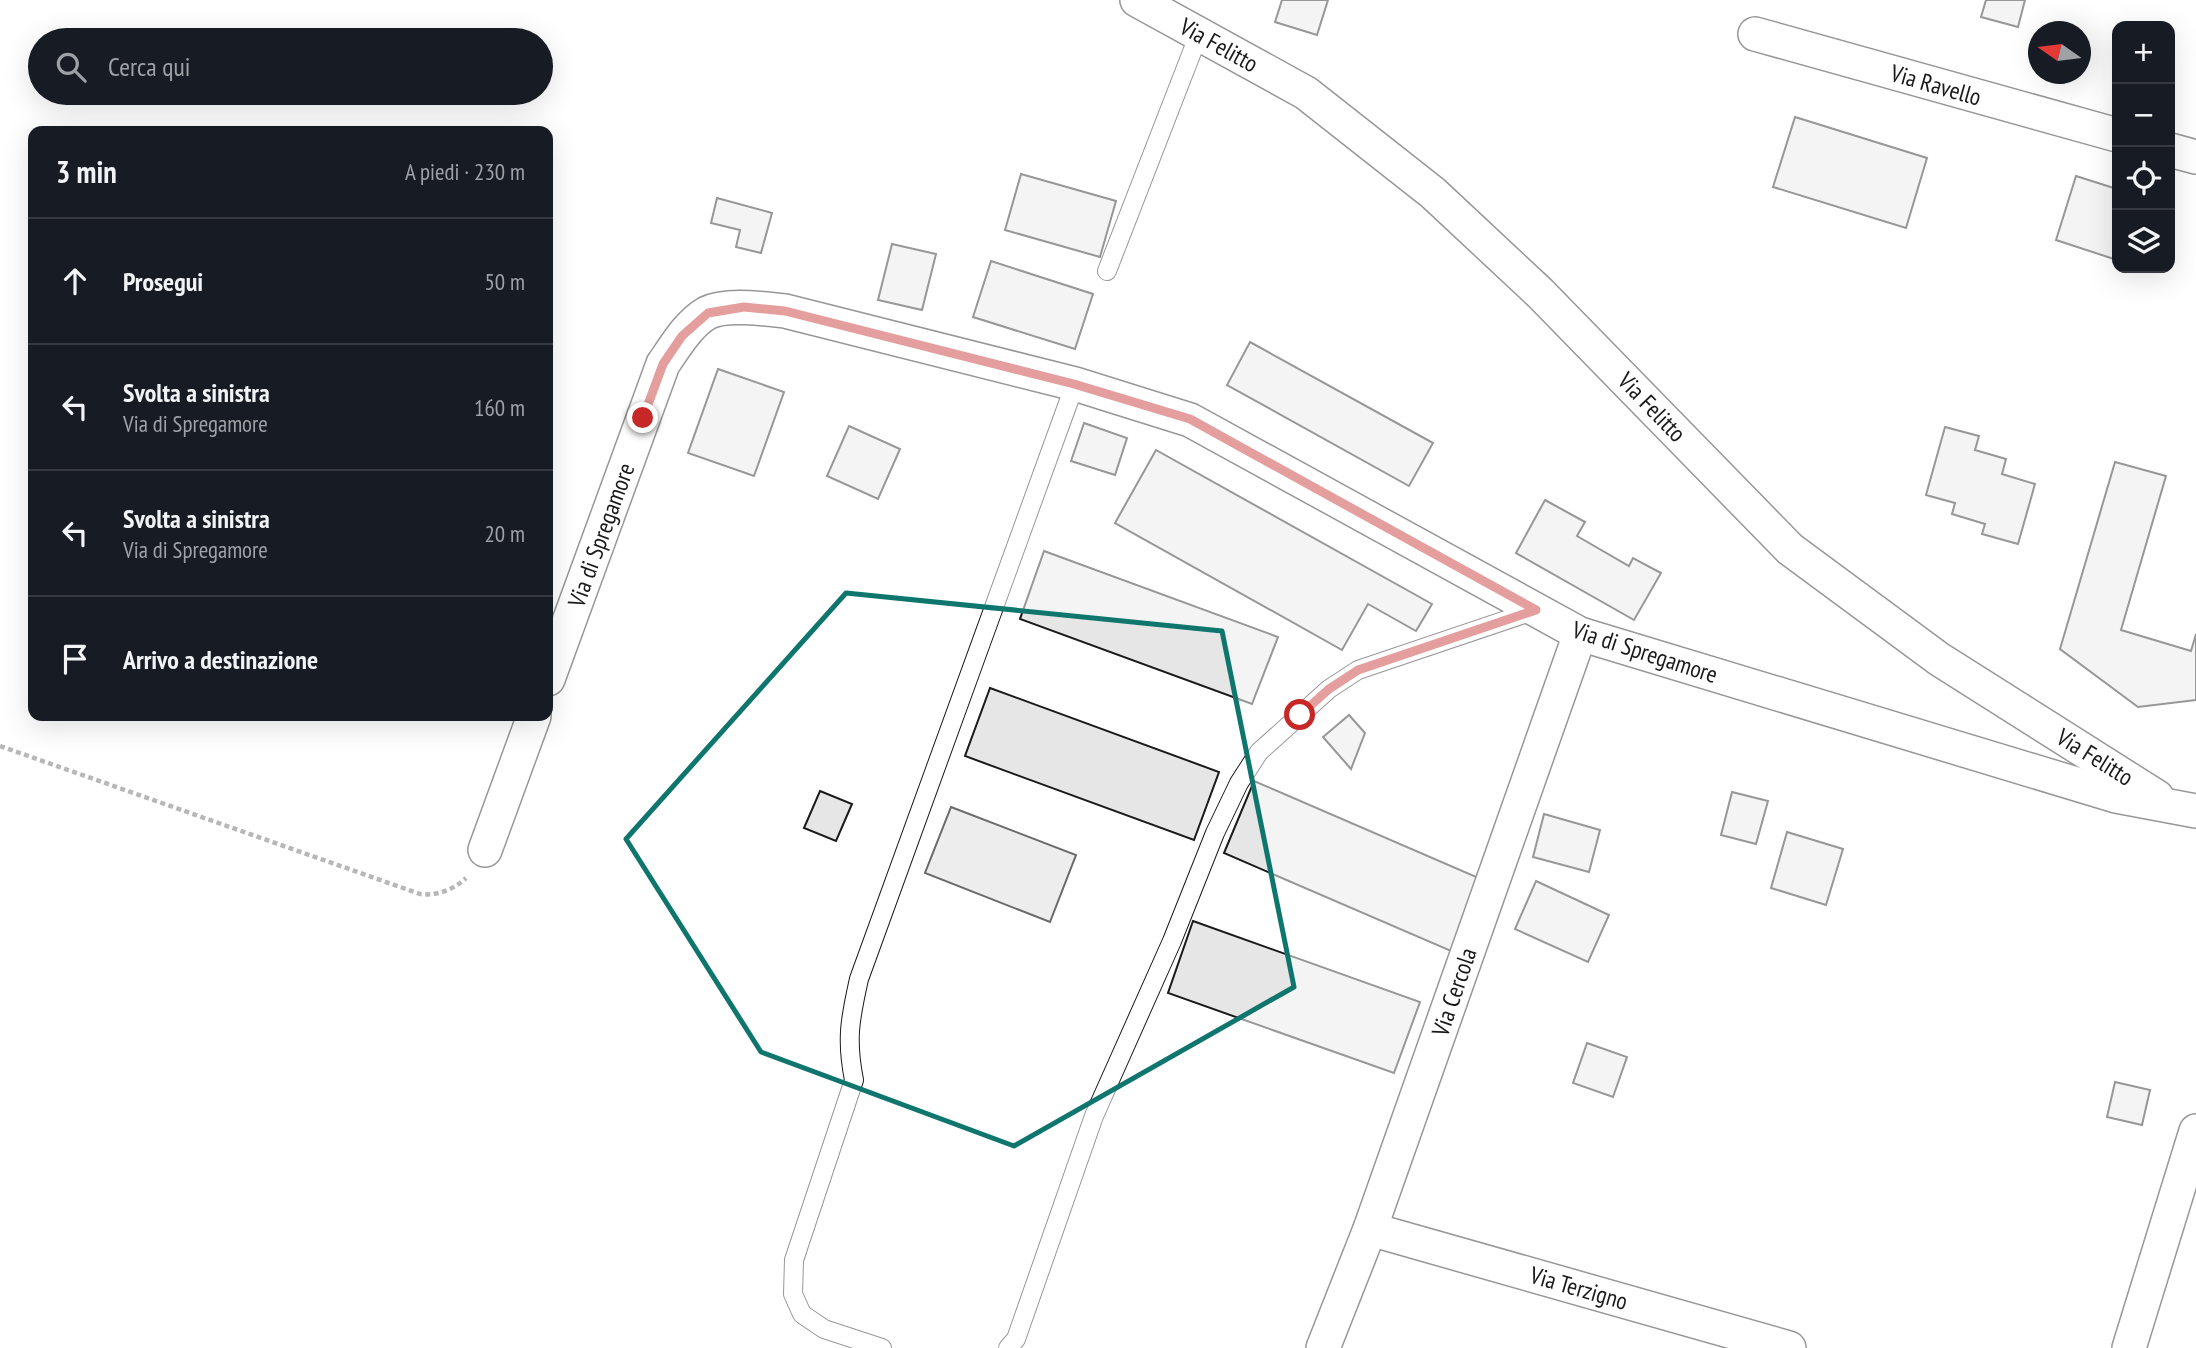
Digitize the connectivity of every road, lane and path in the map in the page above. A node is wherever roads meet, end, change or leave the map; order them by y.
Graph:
1 (1138, 0) edge
2 (1199, 34) junction
3 (1755, 34) dead end
4 (2112, 134) edge
5 (2175, 151) edge
6 (2196, 157) edge
7 (1107, 271) dead end
8 (1074, 384) junction
9 (1536, 610) junction
10 (1580, 634) junction
11 (553, 665) edge
12 (532, 721) edge
13 (0, 746) edge
14 (2185, 809) edge
15 (485, 850) joint
16 (2196, 1131) edge
17 (1370, 1228) junction
18 (882, 1348) edge
19 (1009, 1348) edge
20 (1323, 1348) edge
21 (1789, 1348) edge
22 (2129, 1348) edge

1 - 2 street, Via Felitto
2 - 7 lane
2 - 14 street, Via Felitto
3 - 4 street, Via Ravello
5 - 6 street
8 - 9 street, Via di Spregamore
8 - 11 street, Via di Spregamore
8 - 18 lane
9 - 10 street, Via di Spregamore
9 - 19 lane
10 - 14 street, Via di Spregamore
10 - 17 street, Via Cercola
12 - 15 street
13 - 15 path
16 - 22 street
17 - 20 street, Via Cercola
17 - 21 street, Via Terzigno

